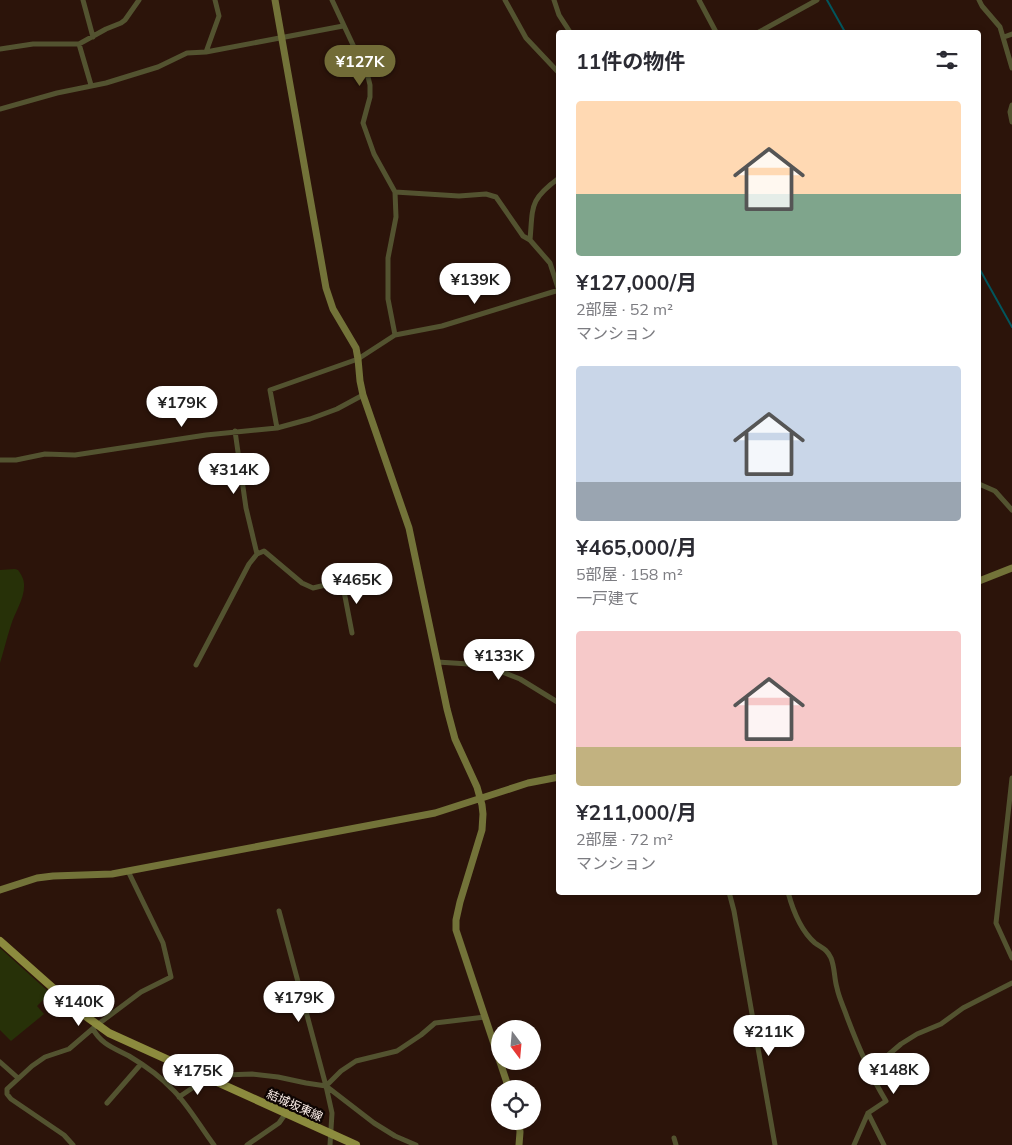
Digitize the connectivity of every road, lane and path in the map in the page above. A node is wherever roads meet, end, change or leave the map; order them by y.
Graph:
1 (83, 0) edge
2 (139, 0) edge
3 (215, 0) edge
4 (275, 0) edge
5 (332, 0) edge
6 (505, 0) edge
7 (554, 0) edge
8 (698, 0) edge
9 (817, 0) edge
10 (979, 0) edge
11 (343, 26) junction
12 (569, 30) edge
13 (715, 30) edge
14 (763, 30) edge
15 (1012, 34) edge
16 (93, 37) junction
17 (1004, 37) junction
18 (282, 38) junction
19 (79, 44) junction
20 (0, 49) edge
21 (206, 52) junction
22 (1012, 68) edge
23 (556, 70) edge
24 (90, 85) junction
25 (1012, 105) edge
26 (0, 110) edge
27 (1012, 122) edge
28 (556, 180) edge
29 (395, 192) junction
30 (530, 240) junction
31 (556, 280) edge
32 (556, 292) edge
33 (395, 335) junction
34 (358, 359) junction
35 (363, 395) junction
36 (277, 428) junction
37 (235, 431) junction
38 (0, 460) edge
39 (981, 485) edge
40 (1012, 510) edge
41 (256, 554) junction
42 (1012, 568) edge
43 (981, 580) edge
44 (352, 633) dead end
45 (437, 662) junction
46 (196, 665) dead end
47 (556, 701) edge
48 (556, 778) edge
49 (1012, 778) edge
50 (481, 799) junction
51 (128, 871) junction
52 (0, 890) edge
53 (730, 895) edge
54 (789, 895) edge
55 (279, 911) dead end
56 (0, 941) edge
57 (1012, 958) edge
58 (1012, 983) edge
59 (485, 1017) junction
60 (95, 1027) junction
61 (0, 1062) edge
62 (141, 1064) junction
63 (867, 1066) junction
64 (18, 1078) junction
65 (206, 1078) junction
66 (506, 1080) edge
67 (326, 1086) junction
68 (179, 1097) junction
69 (107, 1103) dead end
70 (868, 1113) junction
71 (286, 1114) junction
72 (520, 1130) edge
73 (332, 1134) junction
74 (674, 1138) dead end
75 (74, 1145) edge
76 (214, 1145) edge
77 (247, 1145) edge
78 (330, 1145) edge
79 (356, 1145) edge
80 (416, 1145) edge
81 (519, 1145) edge
82 (676, 1145) edge
83 (775, 1145) edge
84 (854, 1145) edge
85 (884, 1145) edge

1 - 16 street
2 - 16 street
3 - 21 street
4 - 18 street
5 - 11 street
6 - 23 street
7 - 12 street
8 - 13 street
9 - 14 street
10 - 17 street
11 - 18 street
11 - 29 street
15 - 17 street
16 - 19 street
17 - 22 street
18 - 21 street
18 - 34 street
19 - 20 street
19 - 24 street
21 - 24 street
24 - 26 street
25 - 27 street
28 - 30 street
29 - 30 street
29 - 33 street
30 - 31 street
32 - 33 street
33 - 34 street
34 - 35 street
34 - 36 street
35 - 36 street
35 - 45 street
36 - 37 street
37 - 38 street
37 - 41 street
39 - 40 street
41 - 44 street
41 - 46 street
42 - 43 street
45 - 47 street
45 - 50 street
48 - 50 street
49 - 57 street
50 - 51 street
50 - 59 street
51 - 52 street
51 - 60 street
53 - 83 street
54 - 63 street
55 - 67 street
56 - 60 main road, 結城坂東線
58 - 63 street
59 - 66 street
59 - 67 street
60 - 62 street
60 - 64 street
60 - 65 main road, 結城坂東線
61 - 64 street
62 - 68 street
62 - 69 street
63 - 70 street
64 - 75 street
65 - 67 street
65 - 68 street
65 - 71 main road, 結城坂東線
67 - 73 street
67 - 80 street
68 - 76 street
70 - 84 street
70 - 85 street
71 - 73 main road, 結城坂東線
71 - 77 street
72 - 81 street
73 - 78 street
73 - 79 main road, 結城坂東線
74 - 82 street

